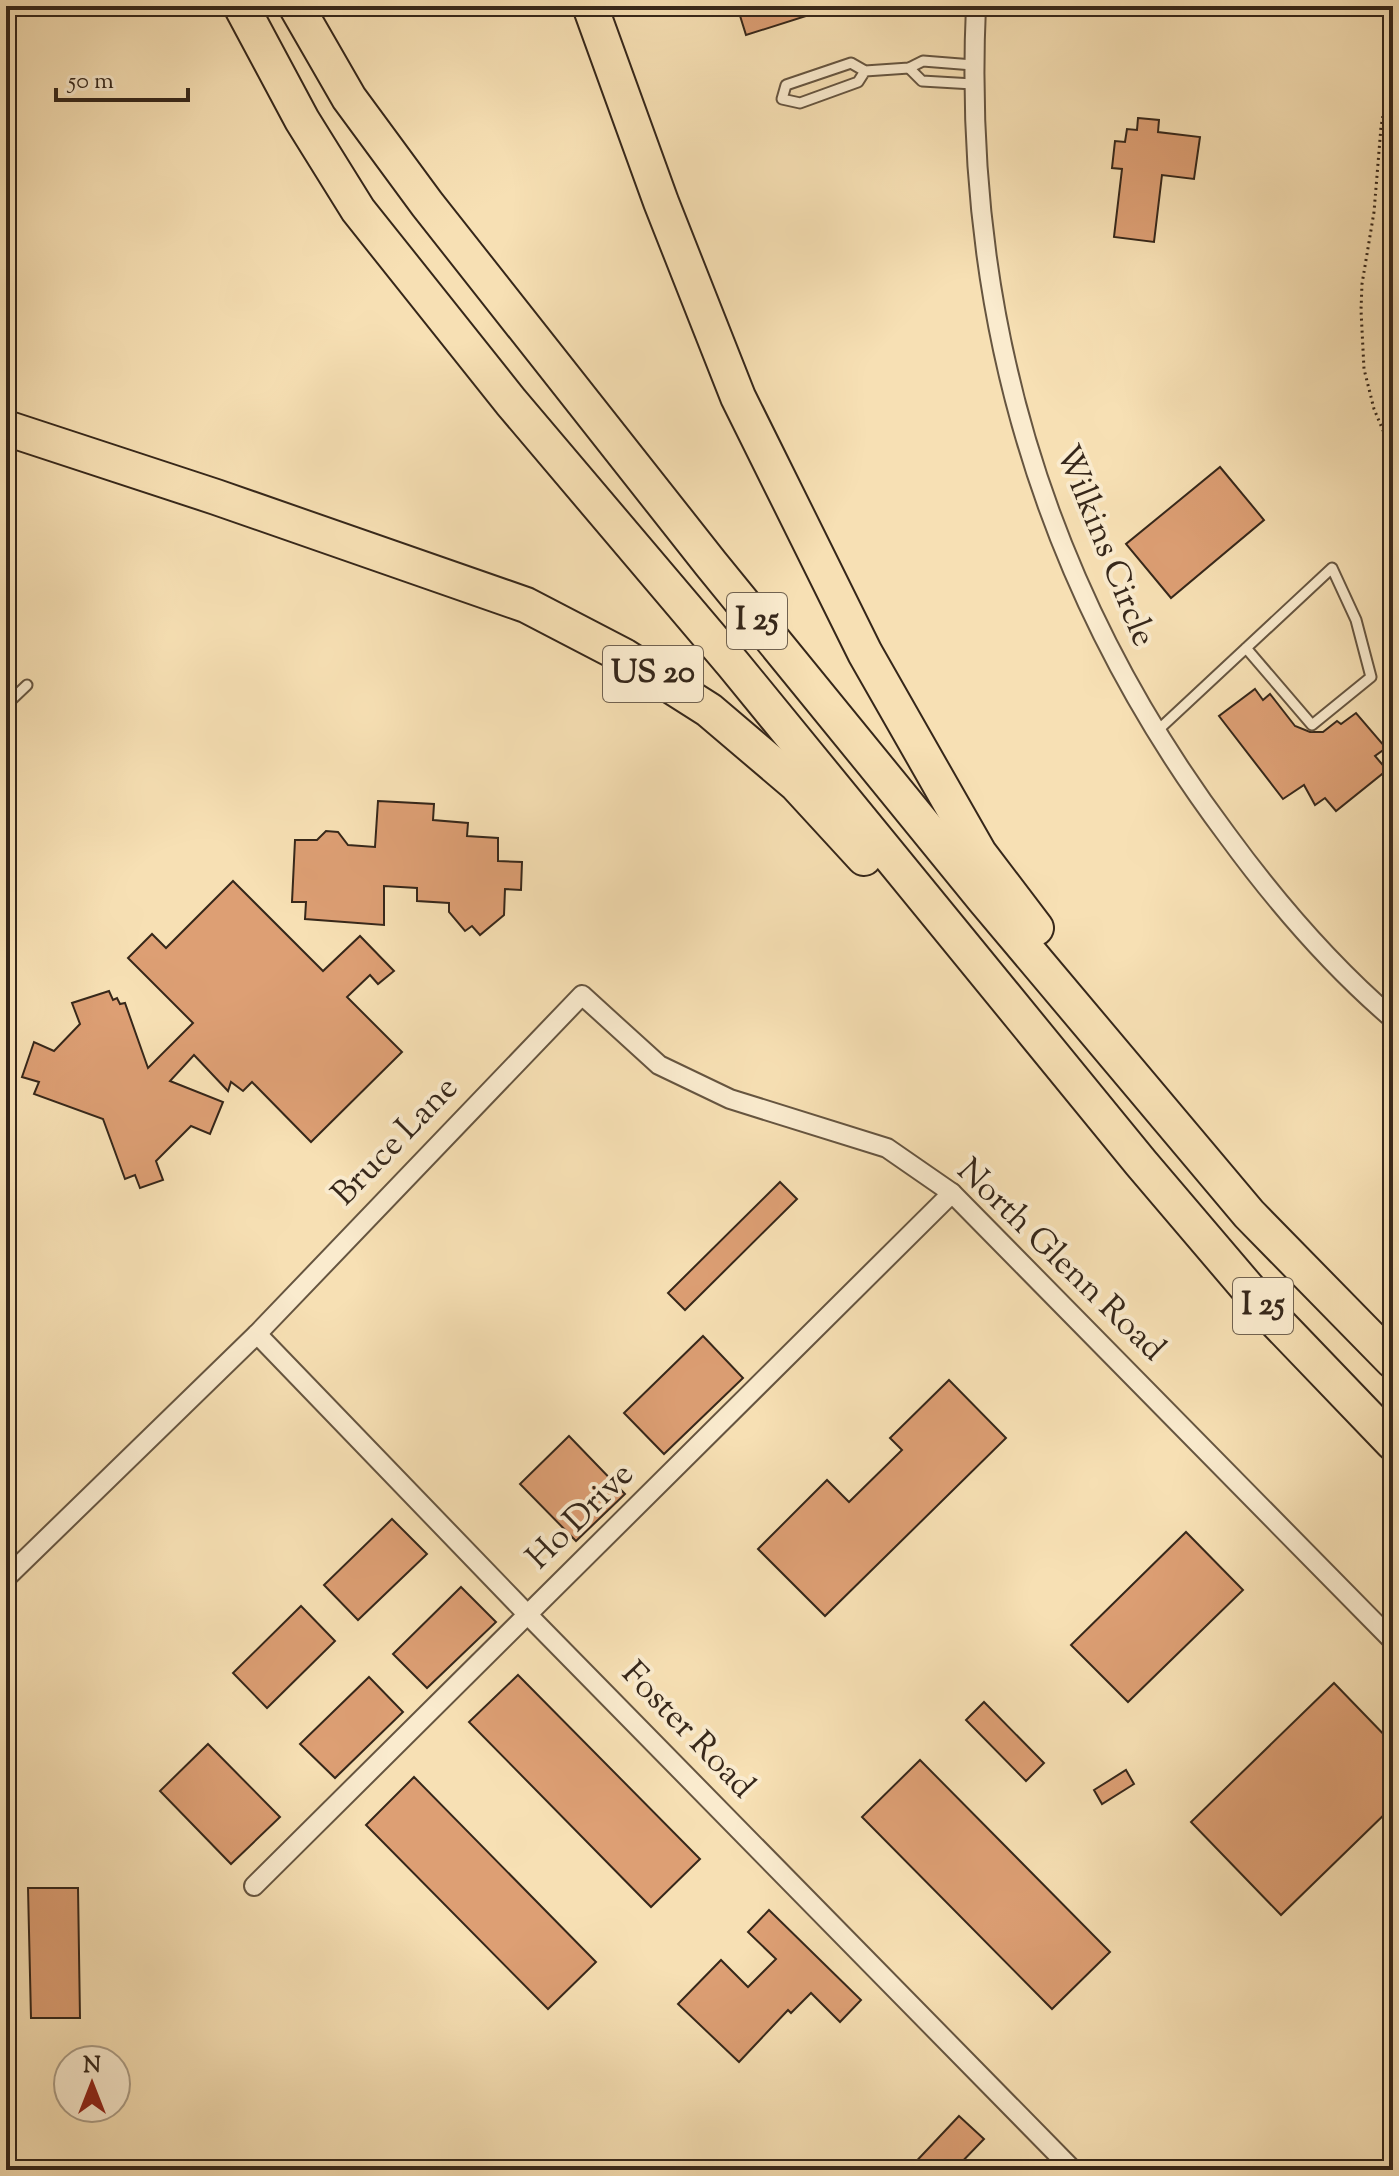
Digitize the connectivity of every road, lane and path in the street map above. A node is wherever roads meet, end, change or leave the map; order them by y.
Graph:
1 (241, 6) edge
2 (296, 6) edge
3 (590, 6) edge
4 (976, 6) edge
5 (1393, 57) edge
6 (973, 65) junction
7 (909, 68) junction
8 (865, 71) junction
9 (973, 84) junction
10 (6, 428) edge
11 (1393, 454) edge
12 (1246, 648) junction
13 (27, 685) dead end
14 (6, 705) edge
15 (1156, 732) junction
16 (582, 995) joint
17 (1393, 1019) edge
18 (1141, 1163) junction
19 (952, 1193) junction
20 (1249, 1214) junction
21 (257, 1334) junction
22 (1393, 1361) edge
23 (1393, 1443) edge
24 (6, 1578) edge
25 (528, 1615) junction
26 (1393, 1641) edge
27 (254, 1886) dead end
28 (1073, 2170) edge

1 - 18 highway, I 25
2 - 20 highway, I 25
3 - 20 highway
4 - 6 street, Wilkins Circle
5 - 11 path
6 - 7 lane
6 - 9 street, Wilkins Circle
7 - 8 lane
7 - 9 lane
8 - 8 lane
9 - 15 street, Wilkins Circle
10 - 18 highway, US 20
12 - 12 lane
12 - 15 lane
13 - 14 lane
15 - 17 street, Wilkins Circle
16 - 19 street, North Glenn Road
16 - 21 street, Bruce Lane
18 - 23 highway, I 25
19 - 25 street, Ho Drive
19 - 26 street, North Glenn Road
20 - 22 highway, I 25
21 - 24 street, Bruce Lane
21 - 25 street, Foster Road
25 - 27 street, Ho Drive
25 - 28 street, Foster Road

